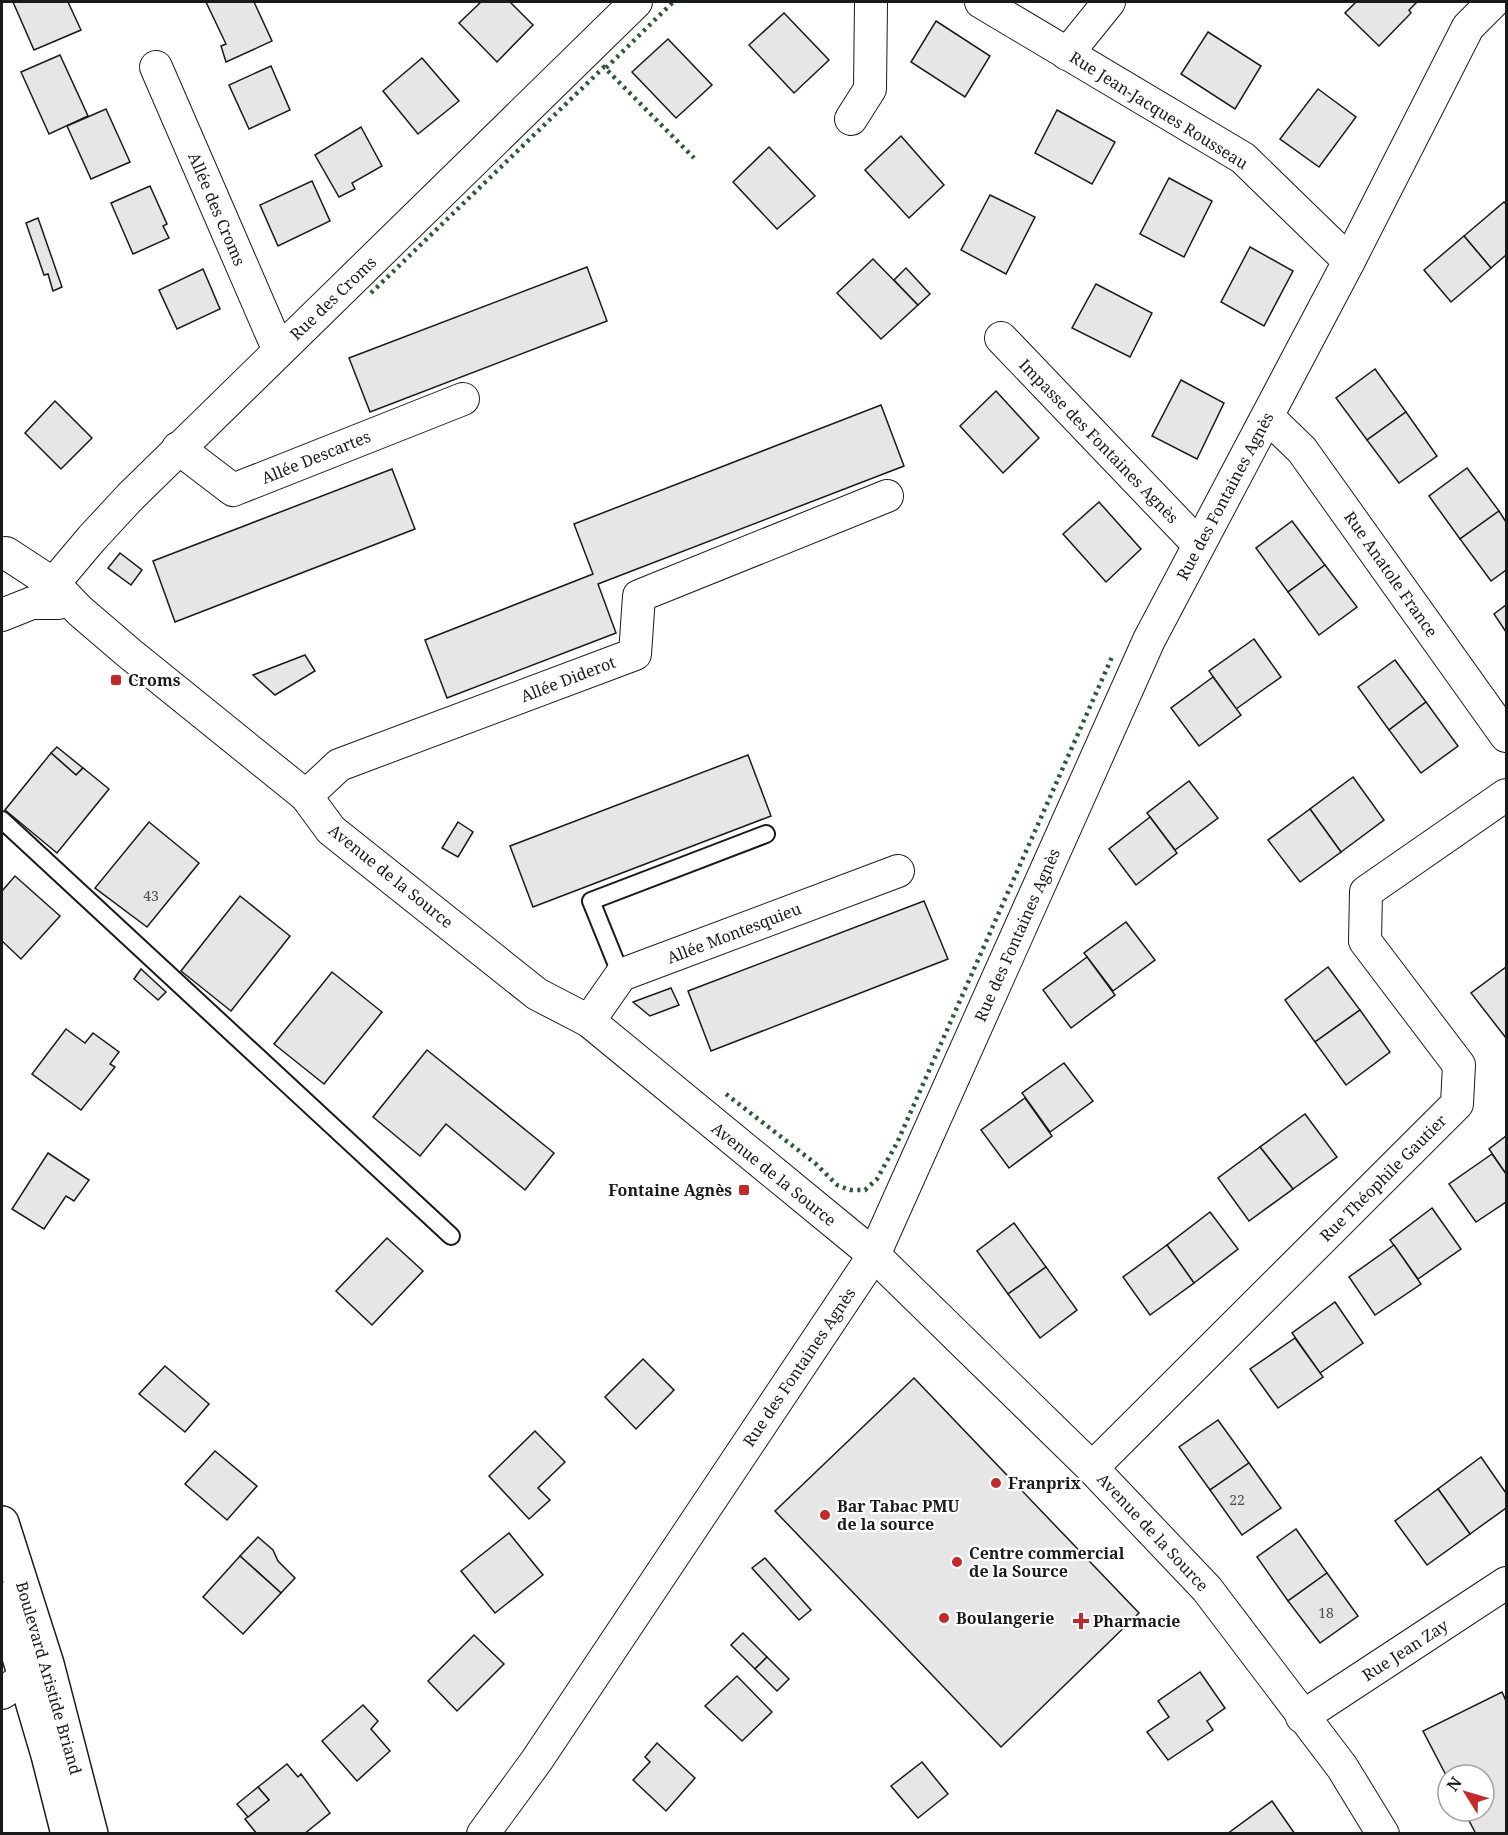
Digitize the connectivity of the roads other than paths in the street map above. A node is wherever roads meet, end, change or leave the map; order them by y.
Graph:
1 (636, 2) edge
2 (871, 2) edge
3 (981, 2) edge
4 (1109, 2) edge
5 (1493, 2) edge
6 (1067, 54) junction
7 (156, 67) dead end
8 (851, 119) dead end
9 (1350, 261) junction
10 (1001, 338) dead end
11 (279, 351) junction
12 (463, 399) dead end
13 (1268, 417) junction
14 (178, 448) junction
15 (887, 496) dead end
16 (1198, 544) junction
17 (4, 551) edge
18 (46, 593) junction
19 (2, 614) edge
20 (1506, 736) edge
21 (306, 795) junction
22 (1506, 795) edge
23 (2, 820) edge
24 (766, 834) dead end
25 (898, 871) dead end
26 (621, 975) junction
27 (590, 1021) junction
28 (451, 1236) dead end
29 (874, 1256) junction
30 (1092, 1468) junction
31 (2, 1523) edge
32 (1506, 1583) edge
33 (2, 1599) edge
34 (25, 1678) edge
35 (1302, 1717) junction
36 (68, 1833) edge
37 (91, 1833) edge
38 (483, 1833) edge
39 (1383, 1833) edge

1 - 11 street, Rue des Croms
2 - 8 street
3 - 6 street, Rue Jean-Jacques Rousseau
4 - 6 street
5 - 9 street, Rue des Fontaines Agnès
6 - 9 street, Rue Jean-Jacques Rousseau
7 - 11 street, Allée des Croms
9 - 13 street, Rue des Fontaines Agnès
10 - 16 street, Impasse des Fontaines Agnès
11 - 14 street, Rue des Croms
12 - 14 street, Allée Descartes
13 - 16 street, Rue des Fontaines Agnès
13 - 20 street, Rue Anatole France
14 - 18 street, Rue des Croms
15 - 21 street, Allée Diderot
16 - 29 street, Rue des Fontaines Agnès
17 - 18 street, Avenue de la Source
17 - 19 street, Avenue de la Source
18 - 19 street, Avenue de la Source
18 - 21 street, Avenue de la Source
21 - 27 street, Avenue de la Source
22 - 30 street, Rue Théophile Gautier
23 - 28 lane
24 - 26 lane
25 - 26 street, Allée Montesquieu
26 - 27 street
27 - 29 street, Avenue de la Source
29 - 30 street, Avenue de la Source
29 - 38 street, Rue des Fontaines Agnès
30 - 35 street, Avenue de la Source
31 - 34 main road, Boulevard Aristide Briand
32 - 35 street, Rue Jean Zay
33 - 34 main road, Boulevard Aristide Briand
34 - 36 main road, Boulevard Aristide Briand
34 - 37 main road, Boulevard Aristide Briand
35 - 39 street, Avenue de la Source

